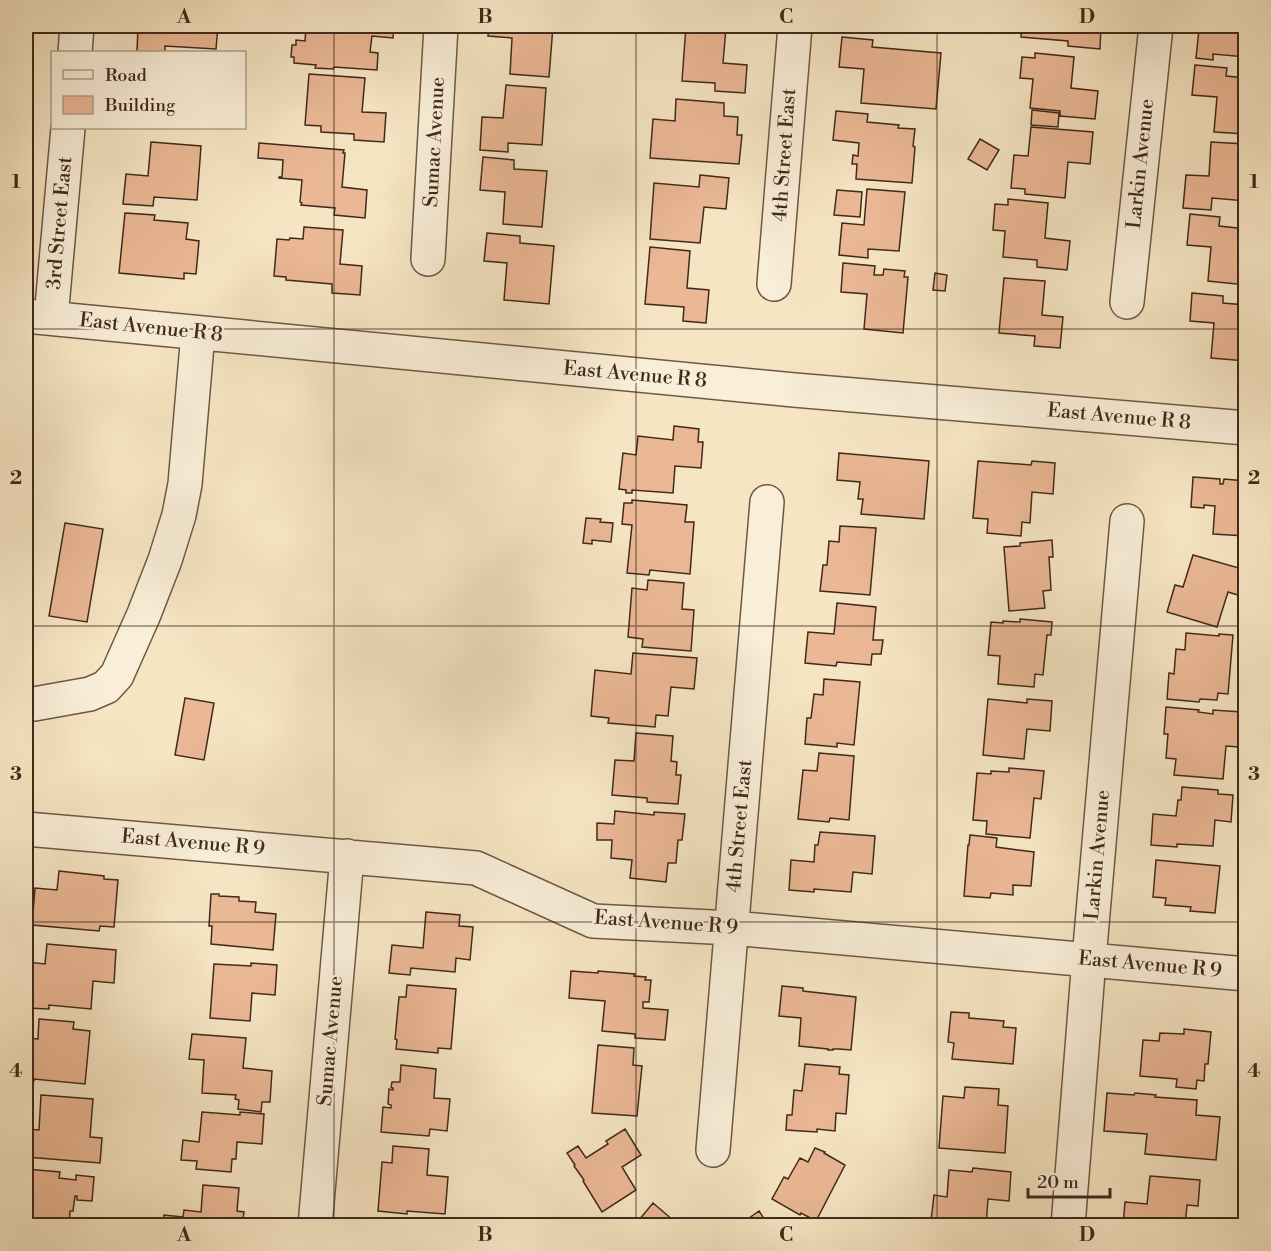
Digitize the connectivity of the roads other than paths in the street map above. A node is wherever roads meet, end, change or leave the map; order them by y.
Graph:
1 (77, 26) edge
2 (441, 26) edge
3 (795, 26) edge
4 (1156, 26) edge
5 (75, 51) edge
6 (68, 129) edge
7 (428, 259) dead end
8 (774, 284) dead end
9 (1127, 302) dead end
10 (38, 317) edge
11 (198, 333) junction
12 (1245, 428) edge
13 (767, 502) dead end
14 (1127, 521) dead end
15 (34, 704) dead end
16 (26, 829) edge
17 (347, 856) junction
18 (732, 928) junction
19 (1089, 959) junction
20 (1245, 974) edge
21 (713, 1150) dead end
22 (315, 1226) edge
23 (1068, 1226) edge

1 - 5 street
2 - 7 street, Sumac Avenue
3 - 8 street, 4th Street East
4 - 9 street, Larkin Avenue
6 - 10 street, 3rd Street East
10 - 11 street, East Avenue R 8
11 - 12 street, East Avenue R 8
11 - 15 street
13 - 18 street, 4th Street East
14 - 19 street, Larkin Avenue
16 - 17 street, East Avenue R 9
17 - 18 street, East Avenue R 9
17 - 22 street, Sumac Avenue
18 - 19 street, East Avenue R 9
18 - 21 street, 4th Street East
19 - 20 street, East Avenue R 9
19 - 23 street, Larkin Avenue

